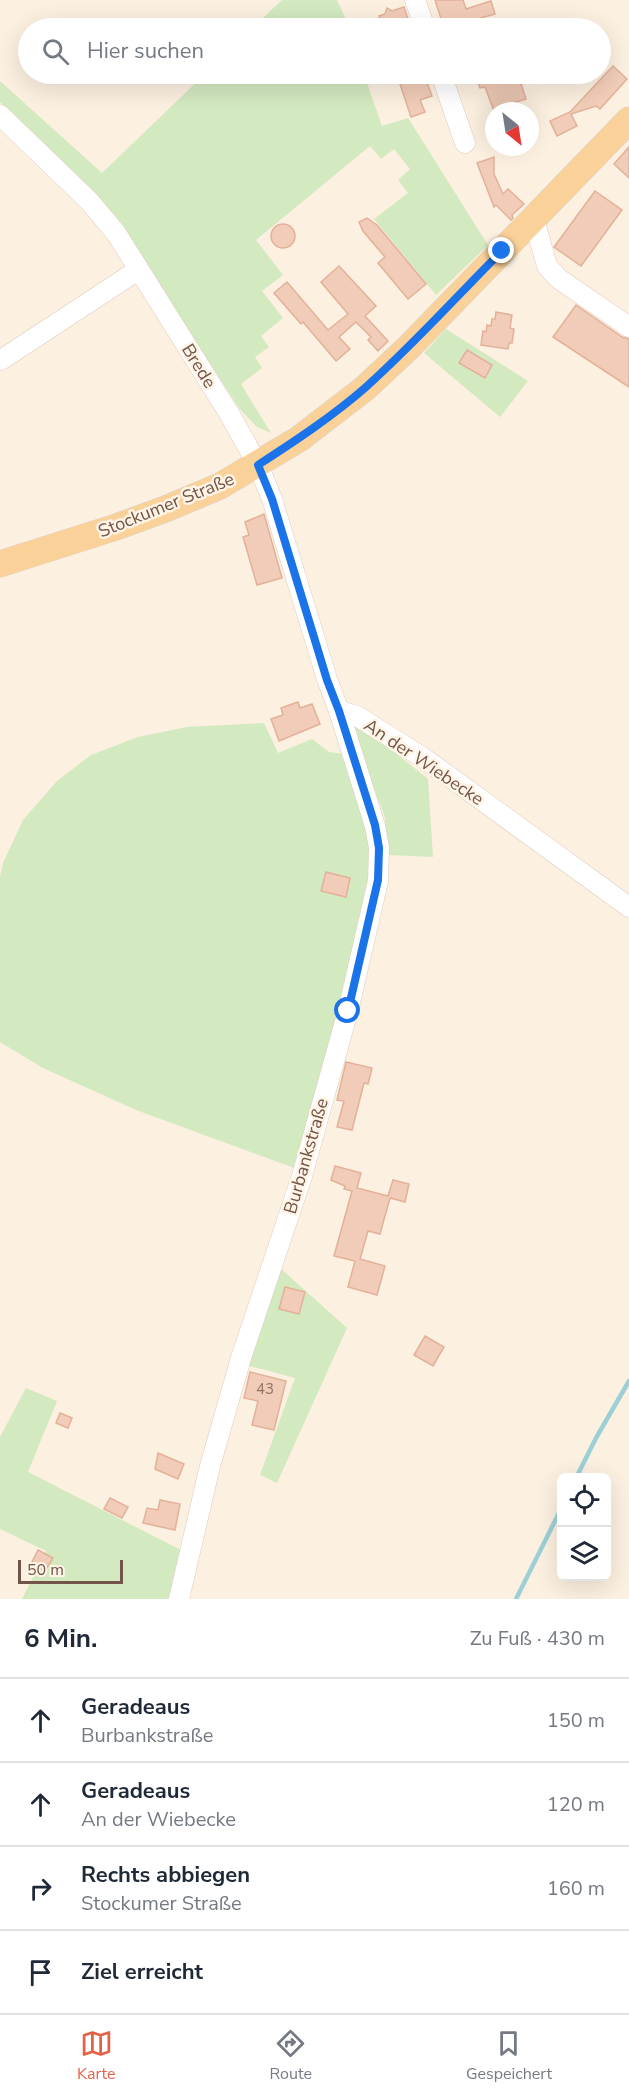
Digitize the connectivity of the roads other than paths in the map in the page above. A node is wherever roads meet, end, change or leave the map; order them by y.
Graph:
1 (416, 0) edge
2 (422, 18) edge
3 (444, 84) edge
4 (0, 115) edge
5 (629, 120) edge
6 (465, 143) dead end
7 (534, 219) junction
8 (138, 270) junction
9 (629, 327) edge
10 (1, 360) edge
11 (258, 465) junction
12 (0, 564) edge
13 (339, 711) junction
14 (629, 907) edge
15 (179, 1599) edge

1 - 2 street
3 - 6 street
4 - 8 street, Brede
5 - 7 main road, Stockumer Straße
7 - 9 street
7 - 11 main road, Stockumer Straße
8 - 10 street
8 - 11 street, Brede
11 - 12 main road, Stockumer Straße
11 - 13 street
13 - 14 street, An der Wiebecke
13 - 15 street, Burbankstraße

